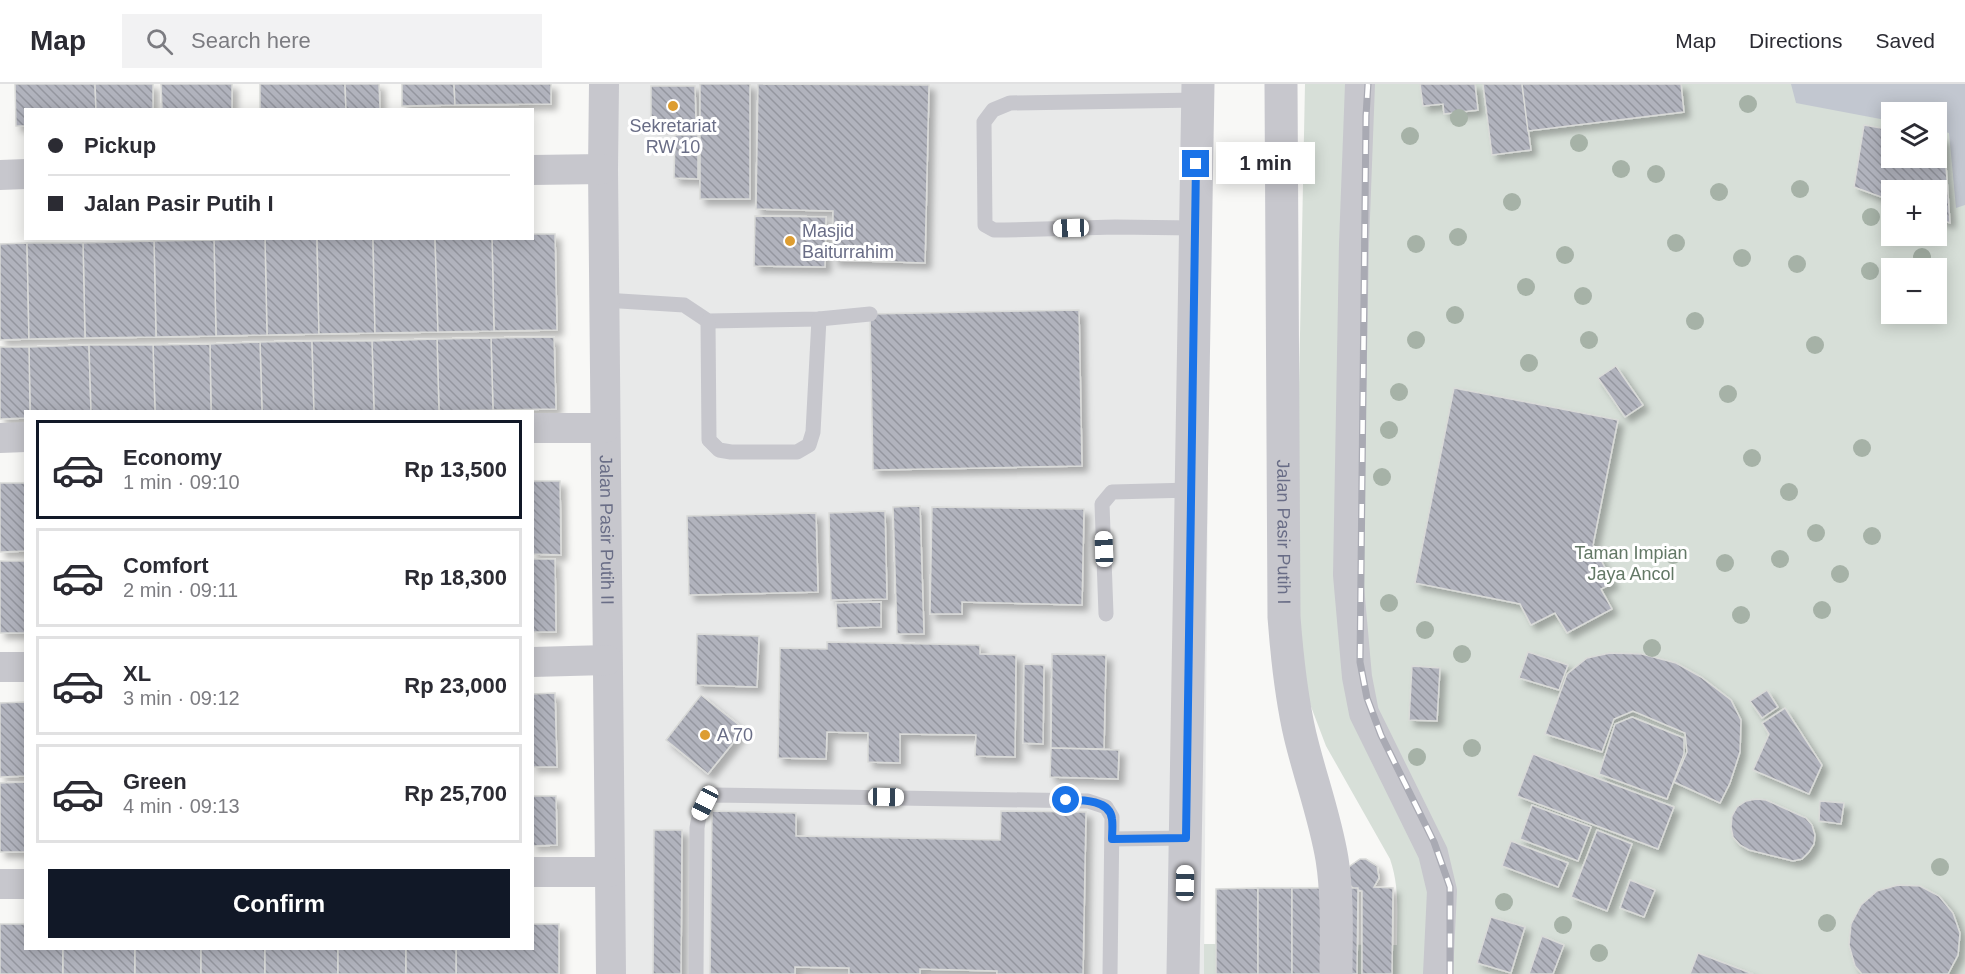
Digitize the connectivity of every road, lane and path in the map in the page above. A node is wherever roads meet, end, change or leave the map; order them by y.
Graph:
1 (604, 84) edge
2 (1281, 84) edge
3 (1360, 84) edge
4 (1198, 92) edge
5 (603, 169) junction
6 (534, 170) edge
7 (24, 174) edge
8 (0, 175) edge
9 (1195, 228) junction
10 (604, 300) junction
11 (870, 314) dead end
12 (819, 319) junction
13 (708, 321) junction
14 (534, 428) edge
15 (605, 428) junction
16 (24, 437) edge
17 (0, 438) edge
18 (1192, 490) junction
19 (1106, 614) dead end
20 (608, 660) junction
21 (534, 662) edge
22 (0, 667) edge
23 (24, 667) edge
24 (1186, 838) junction
25 (1112, 839) junction
26 (534, 872) edge
27 (610, 872) junction
28 (0, 884) edge
29 (24, 884) edge
30 (611, 974) edge
31 (696, 974) edge
32 (1110, 974) edge
33 (1184, 974) edge
34 (1336, 974) edge
35 (1438, 974) edge

1 - 5 street, Jalan Pasir Putih II
2 - 34 street, Jalan Pasir Putih I
3 - 35 street
4 - 9 street
4 - 9 lane
5 - 6 street
5 - 10 street, Jalan Pasir Putih II
7 - 8 street
9 - 18 street
10 - 13 lane
10 - 15 street, Jalan Pasir Putih II
11 - 12 lane
12 - 13 lane
12 - 13 lane
14 - 15 street
15 - 20 street, Jalan Pasir Putih II
16 - 17 street
18 - 19 lane
18 - 24 street
20 - 21 street
20 - 27 street, Jalan Pasir Putih II
22 - 23 street
24 - 25 lane
24 - 33 street
25 - 31 lane
25 - 32 lane
26 - 27 street
27 - 30 street, Jalan Pasir Putih II
28 - 29 street

